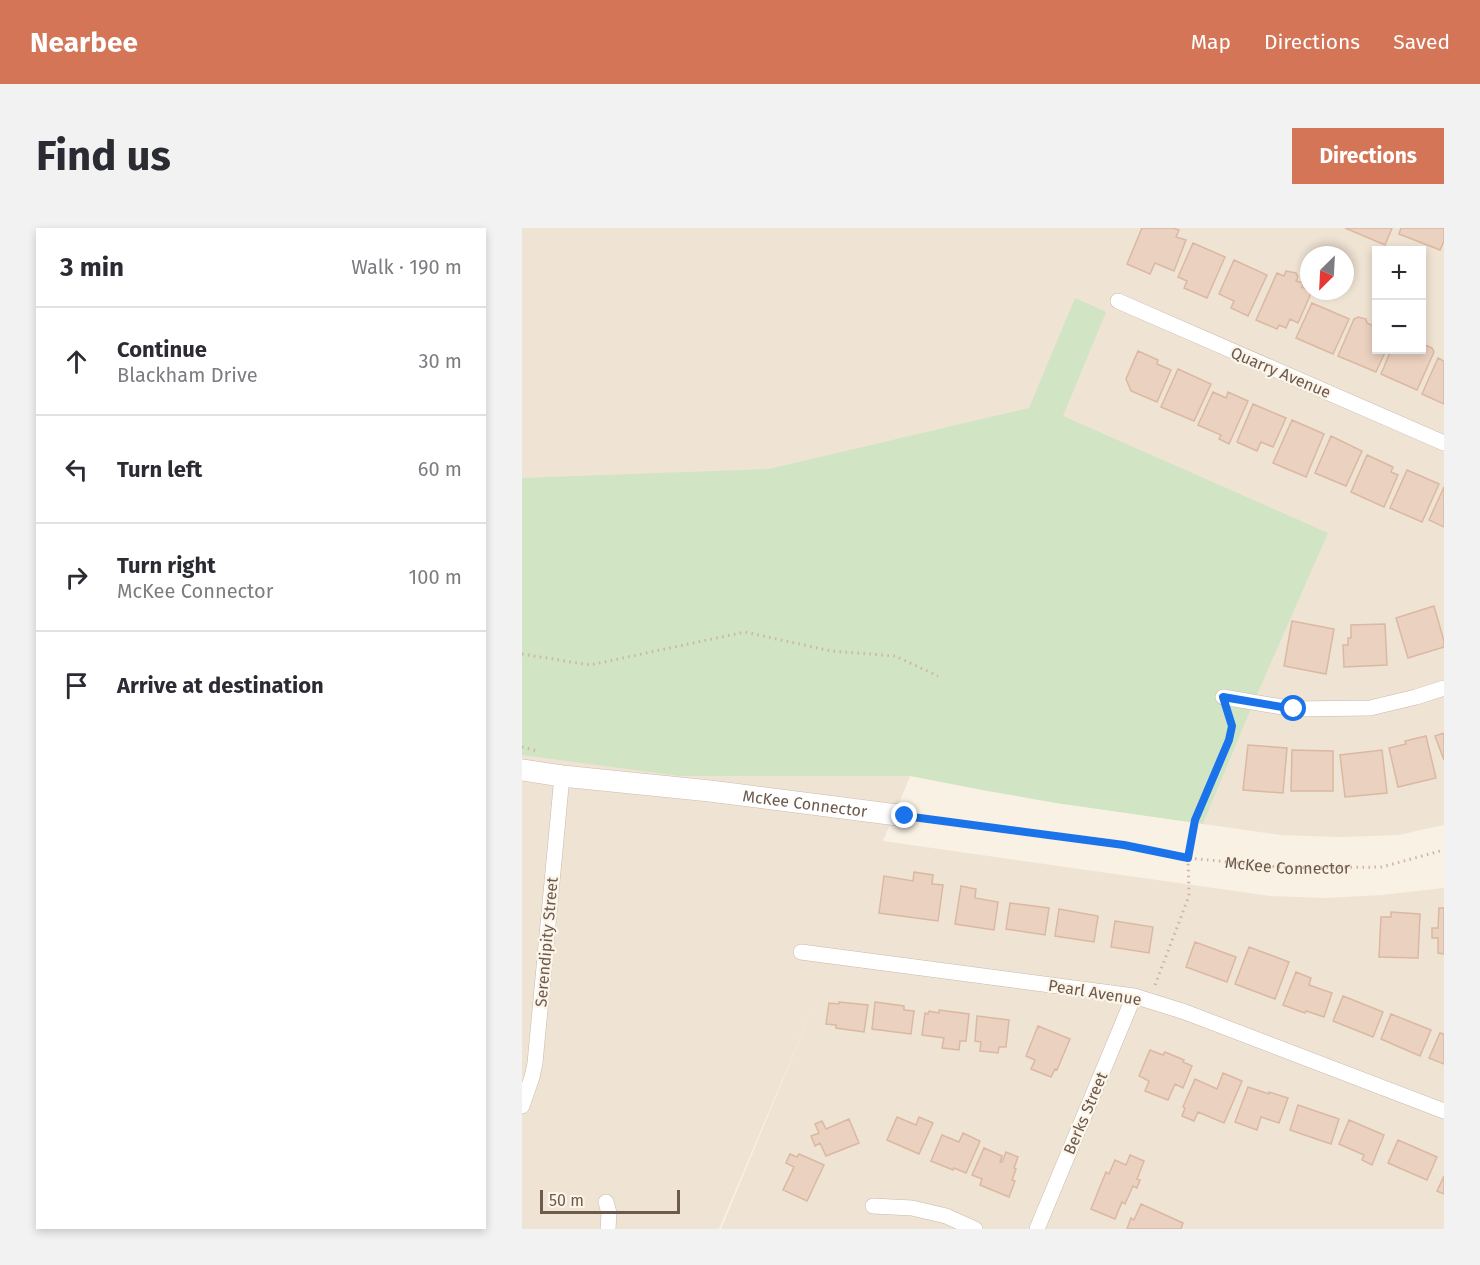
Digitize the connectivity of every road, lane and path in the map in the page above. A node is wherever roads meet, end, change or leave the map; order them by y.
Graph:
1 (1118, 301) dead end
2 (1444, 442) edge
3 (522, 654) edge
4 (938, 676) dead end
5 (1444, 688) edge
6 (1223, 697) joint
7 (522, 770) edge
8 (562, 776) junction
9 (905, 816) joint
10 (1444, 850) edge
11 (1188, 858) junction
12 (801, 952) dead end
13 (1155, 985) dead end
14 (1134, 996) junction
15 (522, 1106) edge
16 (1444, 1111) edge
17 (606, 1202) dead end
18 (873, 1206) dead end
19 (608, 1229) edge
20 (975, 1229) edge
21 (1037, 1229) edge

1 - 2 street, Quarry Avenue
3 - 4 path
5 - 6 street
6 - 11 path
7 - 8 main road, McKee Connector
8 - 9 main road, McKee Connector
8 - 15 street, Serendipity Street
9 - 11 path, McKee Connector
10 - 11 path, McKee Connector
11 - 13 path
12 - 14 street, Pearl Avenue
14 - 16 street, Pearl Avenue
14 - 21 street, Berks Street
17 - 19 street
18 - 20 street

